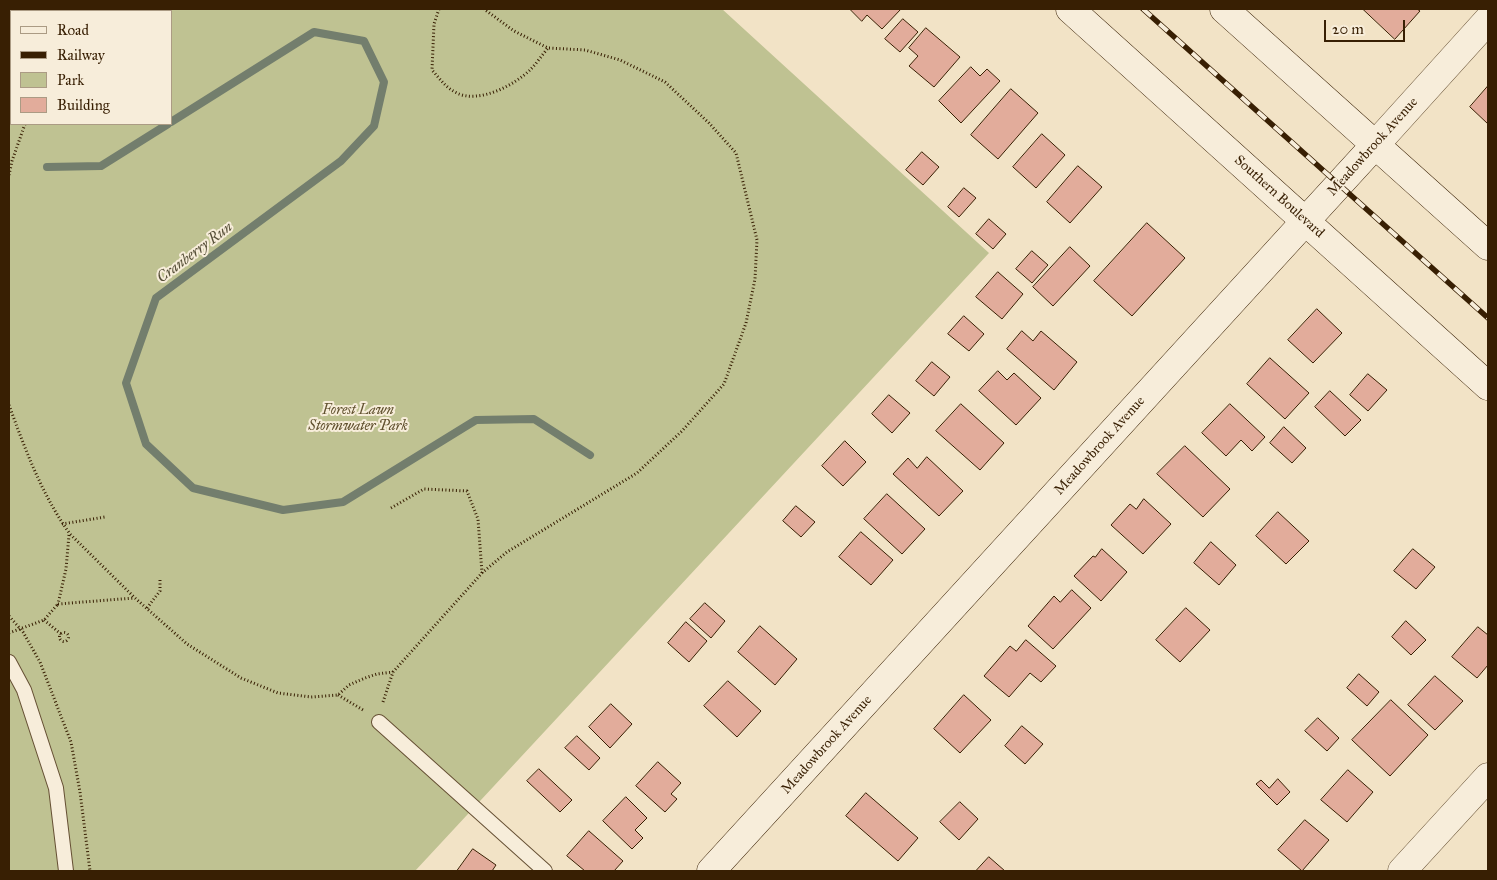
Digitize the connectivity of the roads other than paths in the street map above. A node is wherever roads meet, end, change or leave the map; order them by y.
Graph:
1 (1070, 9) edge
2 (1224, 9) edge
3 (1488, 20) edge
4 (1375, 144) junction
5 (1305, 221) junction
6 (1488, 246) edge
7 (1488, 386) edge
8 (9, 662) edge
9 (379, 722) dead end
10 (1488, 777) edge
11 (66, 871) edge
12 (545, 871) edge
13 (711, 871) edge
14 (1402, 871) edge

1 - 5 street, Southern Boulevard
2 - 4 street
3 - 4 street, Meadowbrook Avenue
4 - 5 street, Meadowbrook Avenue
4 - 6 street
5 - 7 street, Southern Boulevard
5 - 13 street, Meadowbrook Avenue
8 - 11 lane
9 - 12 lane
10 - 14 street

